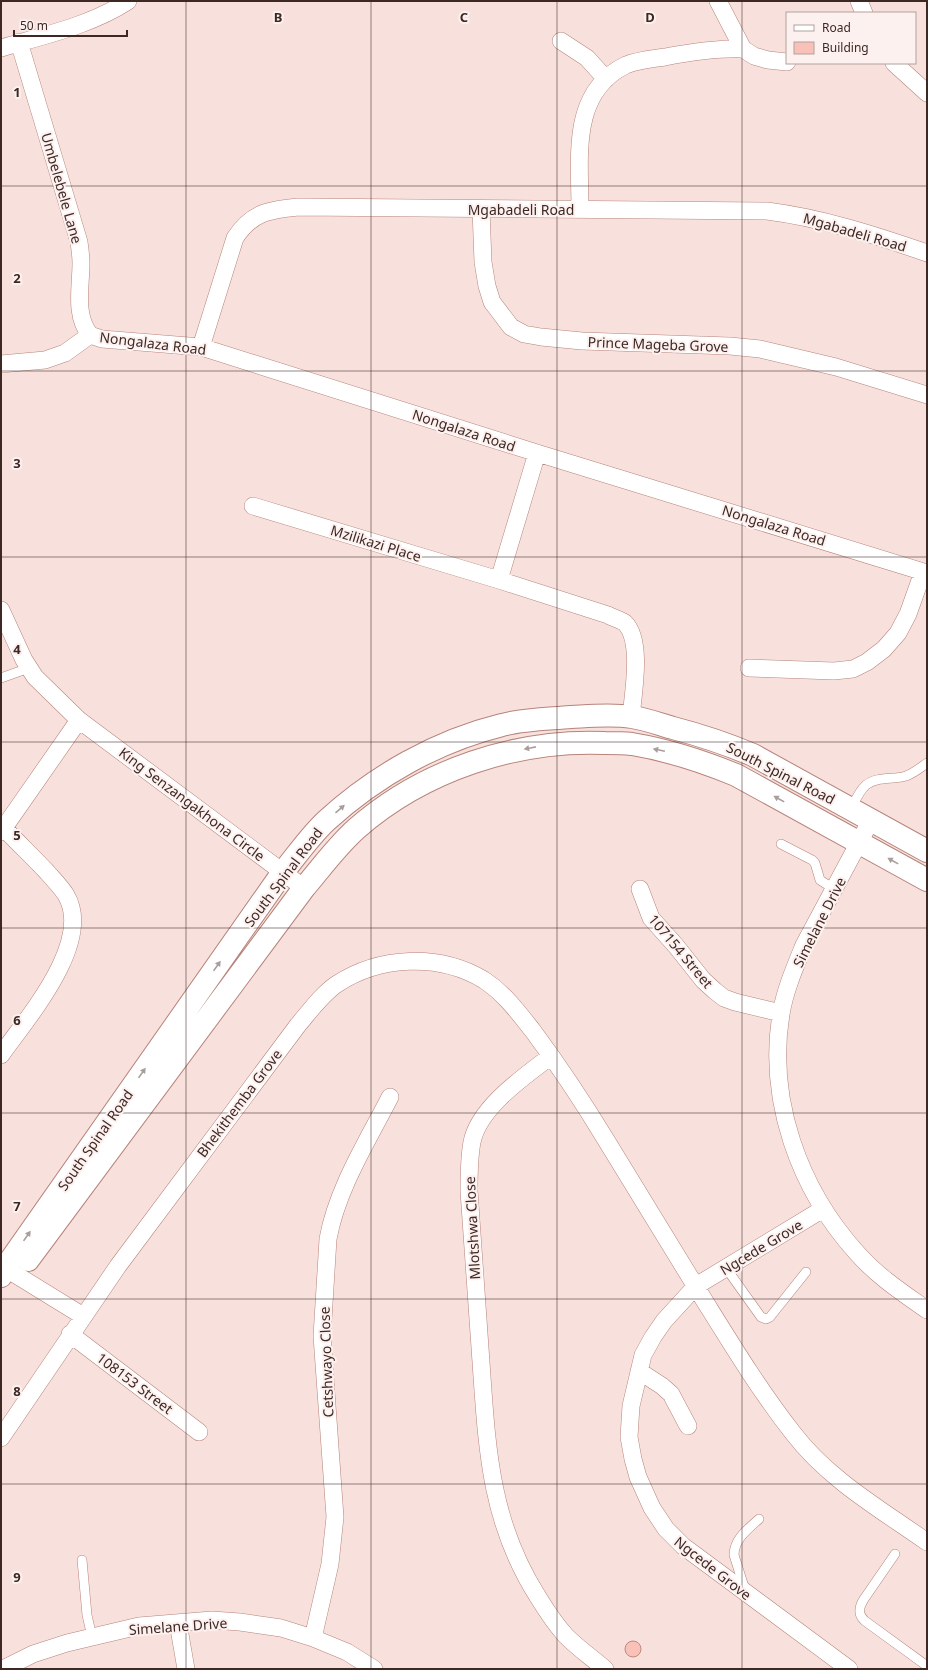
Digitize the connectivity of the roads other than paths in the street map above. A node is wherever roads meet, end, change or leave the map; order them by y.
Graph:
1 (128, 1) edge
2 (718, 1) edge
3 (859, 1) edge
4 (864, 12) edge
5 (561, 41) dead end
6 (20, 42) junction
7 (1, 48) edge
8 (743, 49) junction
9 (786, 62) edge
10 (895, 64) edge
11 (606, 78) junction
12 (927, 93) edge
13 (481, 209) junction
14 (580, 209) junction
15 (927, 253) edge
16 (90, 335) junction
17 (202, 347) junction
18 (1, 364) edge
19 (927, 395) edge
20 (537, 453) junction
21 (253, 506) dead end
22 (925, 572) edge
23 (499, 580) junction
24 (1, 610) edge
25 (4, 627) edge
26 (29, 668) junction
27 (749, 668) dead end
28 (1, 678) edge
29 (631, 717) junction
30 (79, 720) junction
31 (927, 763) edge
32 (851, 809) junction
33 (871, 820) junction
34 (2, 830) edge
35 (859, 842) junction
36 (781, 844) dead end
37 (927, 851) edge
38 (283, 872) junction
39 (927, 880) edge
40 (304, 888) junction
41 (640, 889) dead end
42 (834, 889) junction
43 (781, 1013) junction
44 (1, 1054) edge
45 (551, 1056) junction
46 (390, 1097) dead end
47 (823, 1209) junction
48 (726, 1268) junction
49 (806, 1272) dead end
50 (6, 1278) edge
51 (696, 1286) junction
52 (927, 1310) edge
53 (83, 1316) junction
54 (70, 1334) junction
55 (639, 1371) junction
56 (688, 1426) dead end
57 (199, 1432) dead end
58 (1, 1438) edge
59 (759, 1519) dead end
60 (927, 1542) edge
61 (895, 1554) dead end
62 (82, 1560) dead end
63 (746, 1594) junction
64 (178, 1623) junction
65 (92, 1637) junction
66 (313, 1638) junction
67 (927, 1666) edge
68 (2, 1669) edge
69 (186, 1669) edge
70 (374, 1669) edge
71 (605, 1669) edge
72 (849, 1669) edge

1 - 6 street
2 - 8 street
3 - 4 street
5 - 11 street
6 - 7 street
6 - 16 street, Umbelebele Lane
8 - 9 street
8 - 11 street
10 - 12 street
11 - 14 street
13 - 14 street, Mgabadeli Road
13 - 17 street, Mgabadeli Road
13 - 19 street, Prince Mageba Grove
14 - 15 street, Mgabadeli Road
16 - 17 street, Nongalaza Road
16 - 18 street, Nongalaza Road
17 - 20 street, Nongalaza Road
20 - 22 street, Nongalaza Road
20 - 23 street
21 - 23 street, Mzilikazi Place
22 - 27 street
23 - 29 street, Mzilikazi Place
24 - 25 street, King Senzangakhona Circle
25 - 26 street, King Senzangakhona Circle
26 - 28 lane
26 - 30 street, King Senzangakhona Circle
29 - 32 street, South Spinal Road
38 -> 29 street, South Spinal Road
30 - 34 street
30 - 38 street, King Senzangakhona Circle
31 - 32 lane
32 - 33 street, South Spinal Road
33 - 35 street, Simelane Drive
33 - 37 street, South Spinal Road
34 - 44 street
39 -> 35 street, South Spinal Road
35 -> 40 street, South Spinal Road
35 - 42 street, Simelane Drive
36 - 42 lane
38 - 40 street, King Senzangakhona Circle
50 -> 38 street, South Spinal Road
40 - 50 street, South Spinal Road
41 - 43 street, 107154 Street
42 - 43 street, Simelane Drive
43 - 47 street, Simelane Drive
45 - 51 street
45 - 53 street, Bhekithemba Grove
45 - 71 street, Mlotshwa Close
46 - 66 street, Cetshwayo Close
47 - 48 street, Ngcede Grove
47 - 52 street, Simelane Drive
48 - 49 lane
48 - 51 street, Ngcede Grove
50 - 53 street
51 - 55 street, Ngcede Grove
51 - 60 street
53 - 54 street, Bhekithemba Grove
54 - 57 street, 108153 Street
54 - 58 street, Bhekithemba Grove
55 - 56 street
55 - 63 street, Ngcede Grove
59 - 63 lane
61 - 67 lane
62 - 65 lane
63 - 72 street, Ngcede Grove
64 - 65 street, Simelane Drive
64 - 66 street, Simelane Drive
64 - 69 street
65 - 68 street, Simelane Drive
66 - 70 street, Simelane Drive

